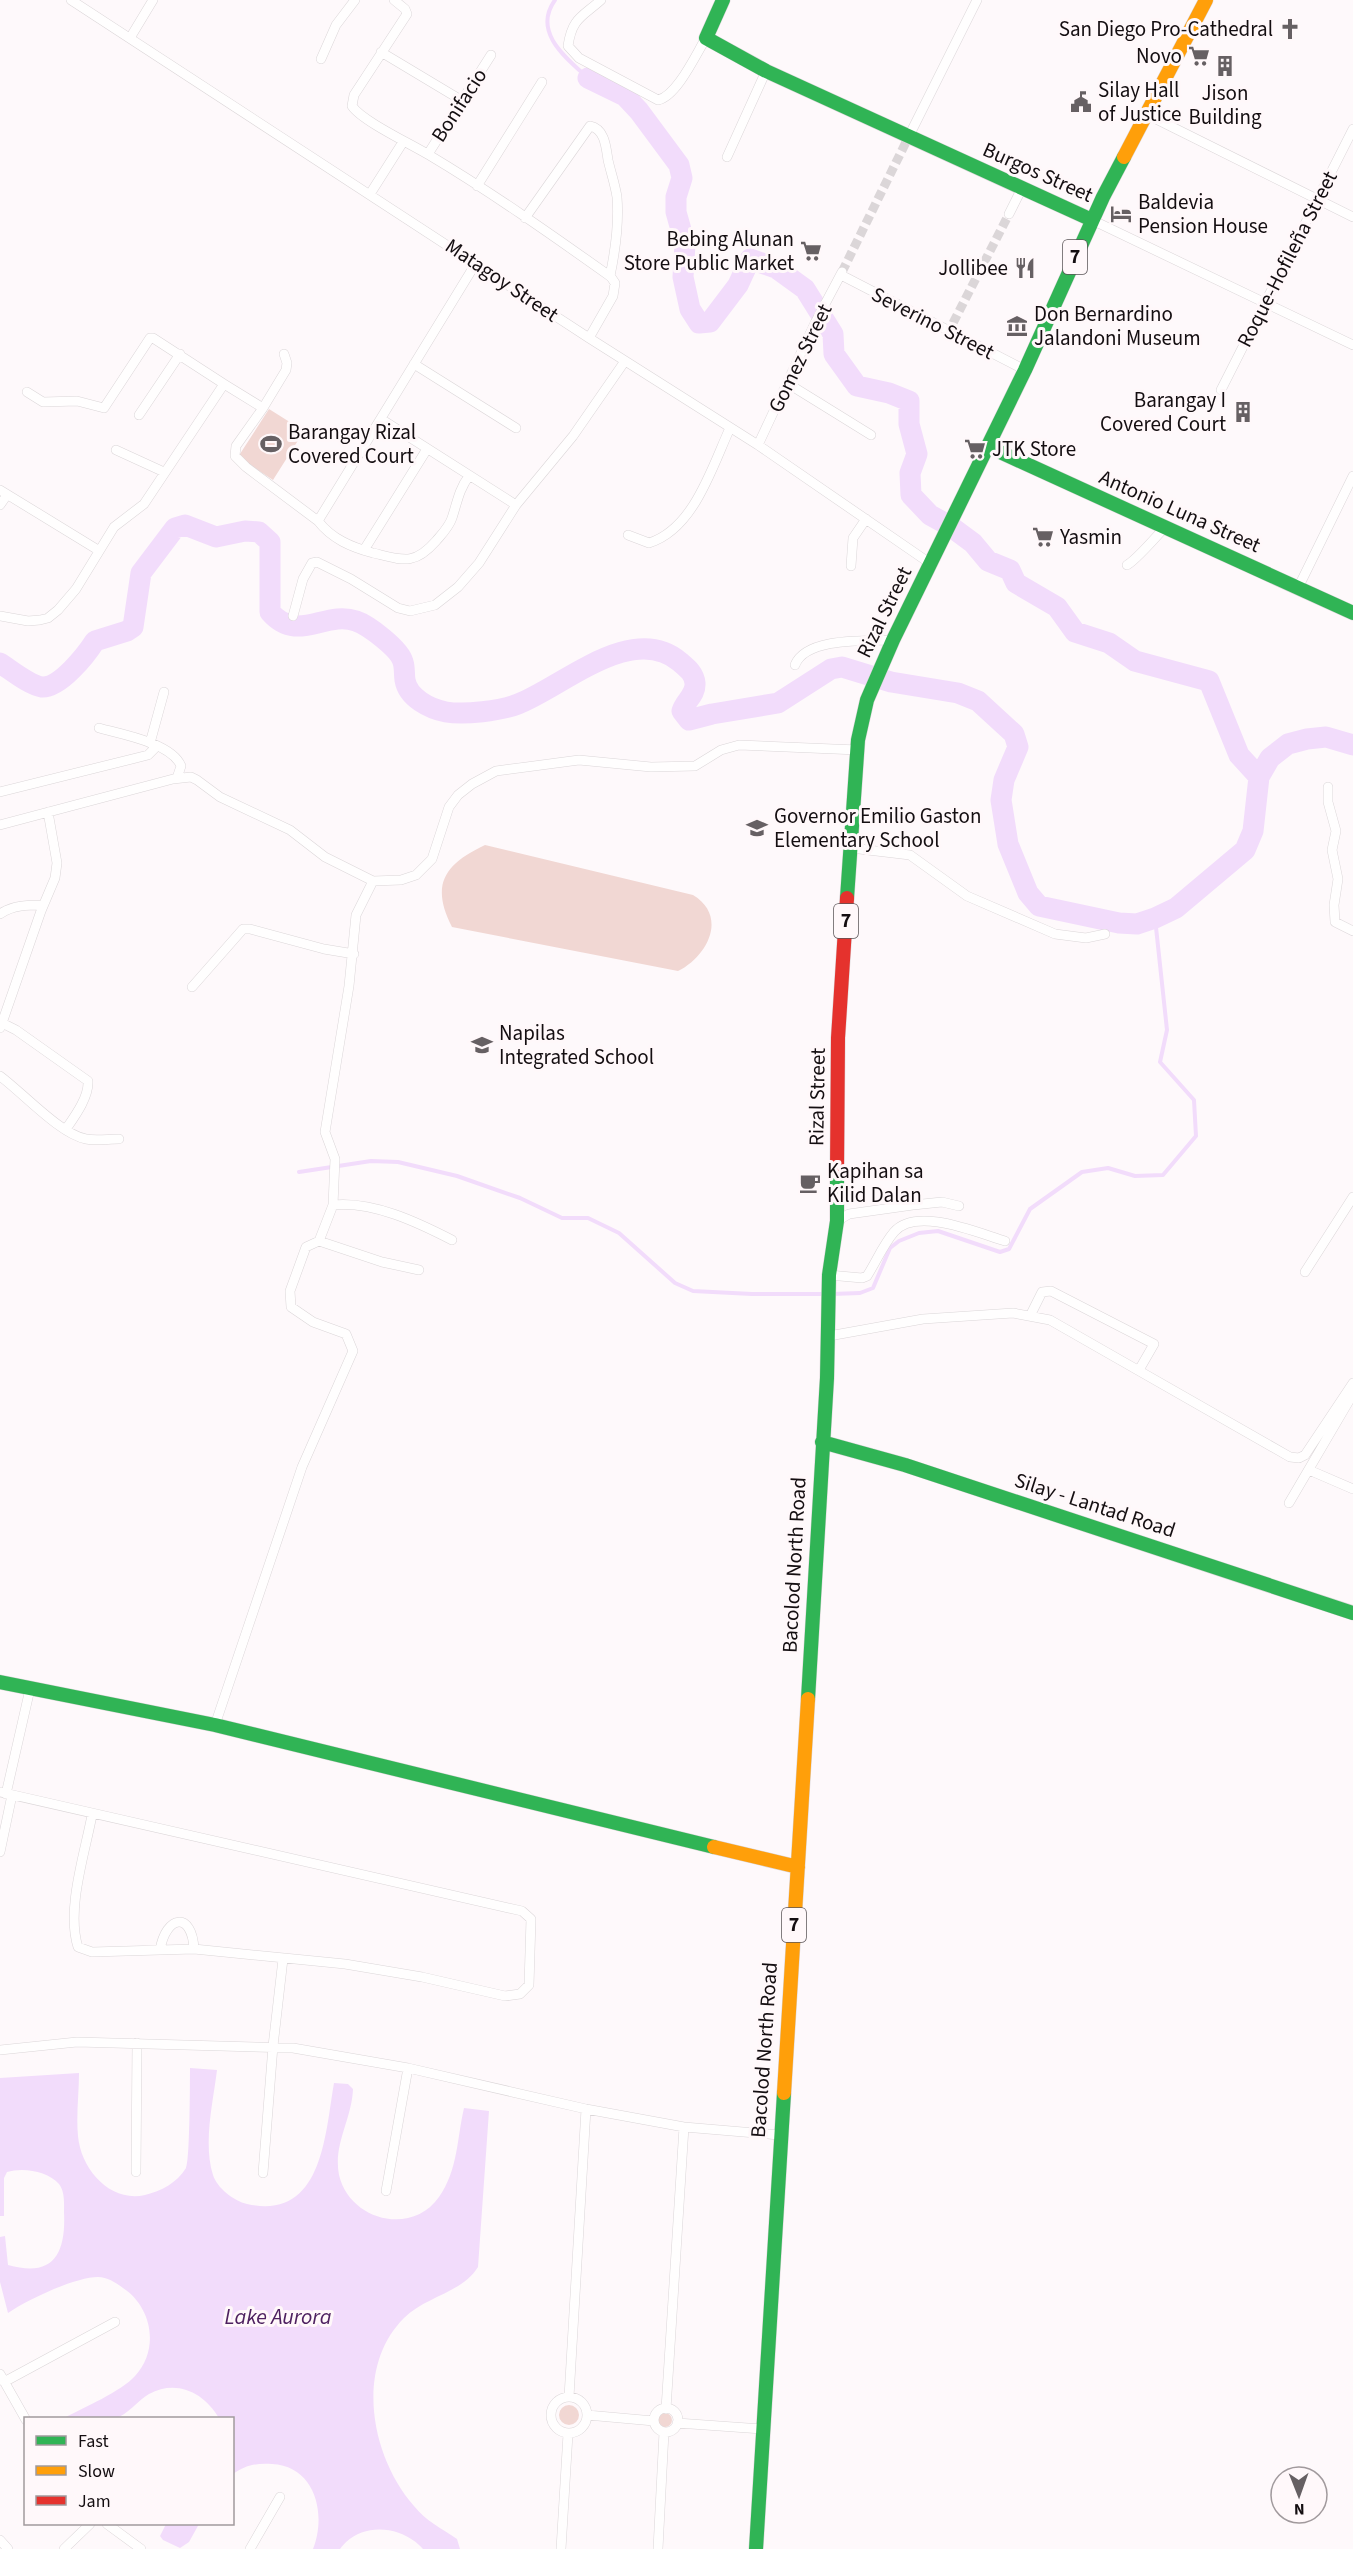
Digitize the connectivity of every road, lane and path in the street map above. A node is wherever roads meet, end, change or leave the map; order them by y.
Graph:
1 (71, 0) edge
2 (153, 0) edge
3 (355, 0) edge
4 (394, 0) edge
5 (601, 0) edge
6 (723, 0) edge
7 (977, 0) edge
8 (1206, 0) edge
9 (130, 38) junction
10 (706, 38) junction
11 (381, 52) junction
12 (491, 55) dead end
13 (321, 59) dead end
14 (766, 70) junction
15 (542, 82) dead end
16 (461, 100) junction
17 (1146, 114) junction
18 (1353, 129) edge
19 (909, 136) junction
20 (403, 142) junction
21 (428, 154) junction
22 (727, 157) dead end
23 (477, 186) junction
24 (1022, 188) junction
25 (370, 194) junction
26 (1318, 200) junction
27 (1009, 214) tunnel mouth
28 (1353, 217) edge
29 (525, 218) junction
30 (1092, 220) junction
31 (477, 263) junction
32 (842, 274) joint
33 (610, 276) junction
34 (1265, 304) junction
35 (590, 338) junction
36 (1353, 345) edge
37 (180, 354) junction
38 (284, 354) dead end
39 (625, 361) junction
40 (414, 364) junction
41 (1025, 370) junction
42 (787, 383) junction
43 (224, 384) junction
44 (1221, 390) dead end
45 (27, 392) dead end
46 (263, 408) junction
47 (139, 415) dead end
48 (381, 419) junction
49 (516, 428) dead end
50 (730, 428) junction
51 (871, 435) dead end
52 (758, 445) junction
53 (989, 447) junction
54 (428, 449) junction
55 (116, 450) dead end
56 (164, 471) junction
57 (470, 476) junction
58 (1353, 476) edge
59 (4, 493) edge
60 (0, 505) edge
61 (516, 505) junction
62 (866, 519) junction
63 (318, 521) junction
64 (1165, 527) junction
65 (628, 535) dead end
66 (98, 550) junction
67 (364, 550) junction
68 (931, 564) junction
69 (1126, 565) dead end
70 (851, 566) dead end
71 (1298, 588) junction
72 (1353, 613) edge
73 (0, 616) edge
74 (293, 616) dead end
75 (893, 640) junction
76 (795, 665) dead end
77 (164, 692) dead end
78 (99, 728) dead end
79 (154, 744) junction
80 (858, 750) junction
81 (177, 778) junction
82 (1328, 787) dead end
83 (0, 792) edge
84 (48, 812) junction
85 (0, 825) edge
86 (851, 848) junction
87 (373, 881) junction
88 (43, 905) junction
89 (0, 914) edge
90 (1353, 931) edge
91 (1105, 934) dead end
92 (354, 954) junction
93 (192, 987) dead end
94 (1, 1025) edge
95 (0, 1076) edge
96 (66, 1129) junction
97 (119, 1139) dead end
98 (1353, 1197) edge
99 (333, 1205) junction
100 (959, 1206) dead end
101 (837, 1221) junction
102 (452, 1240) dead end
103 (319, 1241) junction
104 (1005, 1241) dead end
105 (419, 1270) dead end
106 (1305, 1272) dead end
107 (829, 1278) junction
108 (829, 1302) joint
109 (1030, 1316) junction
110 (829, 1336) junction
111 (1139, 1370) junction
112 (1353, 1383) edge
113 (1353, 1394) edge
114 (1343, 1411) junction
115 (1353, 1416) edge
116 (822, 1442) junction
117 (1309, 1470) junction
118 (1353, 1489) edge
119 (1289, 1503) dead end
120 (1353, 1613) edge
121 (0, 1682) edge
122 (30, 1689) junction
123 (215, 1725) junction
124 (6, 1794) edge
125 (92, 1815) junction
126 (0, 1852) edge
127 (798, 1867) junction
128 (194, 1949) junction
129 (160, 1950) junction
130 (283, 1959) junction
131 (137, 2043) junction
132 (273, 2046) junction
133 (0, 2050) edge
134 (408, 2068) junction
135 (586, 2109) junction
136 (684, 2127) junction
137 (779, 2135) junction
138 (136, 2172) dead end
139 (263, 2174) dead end
140 (386, 2191) dead end
141 (115, 2322) dead end
142 (2, 2378) edge
143 (569, 2397) junction
144 (666, 2409) junction
145 (587, 2415) junction
146 (24, 2417) edge
147 (654, 2421) junction
148 (677, 2423) junction
149 (762, 2429) junction
150 (664, 2432) junction
151 (568, 2434) junction
152 (280, 2497) dead end
153 (88, 2525) edge
154 (111, 2525) edge
155 (0, 2540) edge
156 (8, 2549) edge
157 (64, 2549) edge
158 (141, 2549) edge
159 (250, 2549) edge
160 (561, 2549) edge
161 (658, 2549) edge
162 (756, 2549) edge

1 - 9 street, Matagoy Street
2 - 9 street
3 - 13 street
4 - 11 street
5 - 10 street
6 - 10 main road
7 - 19 street
8 - 17 main road, Rizal Street / 7
9 - 25 street, Matagoy Street
10 - 14 main road, Burgos Street
11 - 16 street
11 - 20 street
12 - 16 street, Bonifacio
14 - 19 main road, Burgos Street
14 - 22 street
15 - 23 street
16 - 21 street, Bonifacio
17 - 26 street
17 - 30 main road, Rizal Street / 7
18 - 26 street, Roque-Hofileña Street
19 - 24 main road, Burgos Street
20 - 21 street
20 - 25 street
21 - 23 street
23 - 29 street
24 - 27 street
24 - 30 main road, Burgos Street
25 - 31 street, Matagoy Street
26 - 28 street
26 - 34 street, Roque-Hofileña Street
29 - 33 street
29 - 33 street
30 - 34 street, Burgos Street
30 - 41 main road, Rizal Street / 7
31 - 35 street, Matagoy Street
31 - 40 street
32 - 41 street, Severino Street
32 - 42 street, Gomez Street
33 - 35 street
34 - 36 street, Burgos Street
34 - 44 street, Roque-Hofileña Street
35 - 39 street, Matagoy Street
37 - 43 street
37 - 45 street
37 - 47 street
38 - 46 street
39 - 50 street, Matagoy Street
39 - 61 street
40 - 48 street
40 - 49 street
41 - 53 main road, Rizal Street / 7
42 - 51 street
42 - 52 street, Gomez Street
43 - 46 street
43 - 56 street
46 - 63 street
48 - 54 street
48 - 63 street
50 - 52 street, Matagoy Street
50 - 65 street
52 - 62 street, Matagoy Street
53 - 64 main road, Antonio Luna Street
53 - 68 main road, Rizal Street / 7
54 - 57 street
54 - 67 street
55 - 56 street
56 - 66 street
57 - 61 street
57 - 67 street
58 - 71 street
59 - 60 street
59 - 66 street
61 - 74 street
62 - 68 street, Matagoy Street
62 - 70 street
63 - 67 street
64 - 69 street
64 - 71 main road, Antonio Luna Street
66 - 73 street
68 - 75 main road, Rizal Street / 7
71 - 72 main road, Antonio Luna Street
75 - 76 street
75 - 80 main road, Rizal Street / 7
77 - 79 street
78 - 79 street
79 - 81 street
79 - 83 street
80 - 86 main road, Rizal Street / 7
80 - 87 street
81 - 84 street
81 - 87 street
82 - 90 street
84 - 85 street
84 - 88 street
86 - 91 street
86 - 101 main road, Rizal Street / 7
87 - 92 street
88 - 89 street
88 - 94 street
92 - 93 street
92 - 99 street
94 - 96 street
95 - 96 street
96 - 97 street
98 - 106 street
99 - 102 street
99 - 103 street
100 - 101 street
101 - 107 main road, Rizal Street / 7
103 - 105 street
103 - 123 street
104 - 107 street
107 - 108 main road, Rizal Street / 7
108 - 110 main road, Bacolod North Road / 7
109 - 110 street
109 - 111 street
109 - 111 street
110 - 116 main road, Bacolod North Road / 7
111 - 112 street
113 - 114 street
114 - 115 street
114 - 117 street
116 - 120 main road, Silay - Lantad Road
116 - 127 main road, Bacolod North Road / 7
117 - 118 street
117 - 119 street
121 - 122 main road
122 - 123 main road
122 - 124 street
123 - 127 main road
124 - 125 street
124 - 126 street
125 - 129 street
125 - 130 street
127 - 137 main road, Bacolod North Road / 7
128 - 129 street
128 - 129 street
128 - 130 street
130 - 132 street
131 - 132 street
131 - 133 street
131 - 138 street
132 - 134 street
132 - 139 street
134 - 135 street
134 - 140 street
135 - 136 street
135 - 143 street
136 - 137 street
136 - 144 street
137 - 149 main road, Bacolod North Road / 7
141 - 142 street
142 - 146 street
143 - 145 street
143 - 151 street
144 - 147 street
144 - 148 street
145 - 147 street
145 - 151 street
147 - 150 street
148 - 149 street
148 - 150 street
149 - 162 main road, Bacolod North Road / 7
150 - 161 street
151 - 160 street
152 - 159 street
153 - 157 street
154 - 158 street
155 - 156 street

